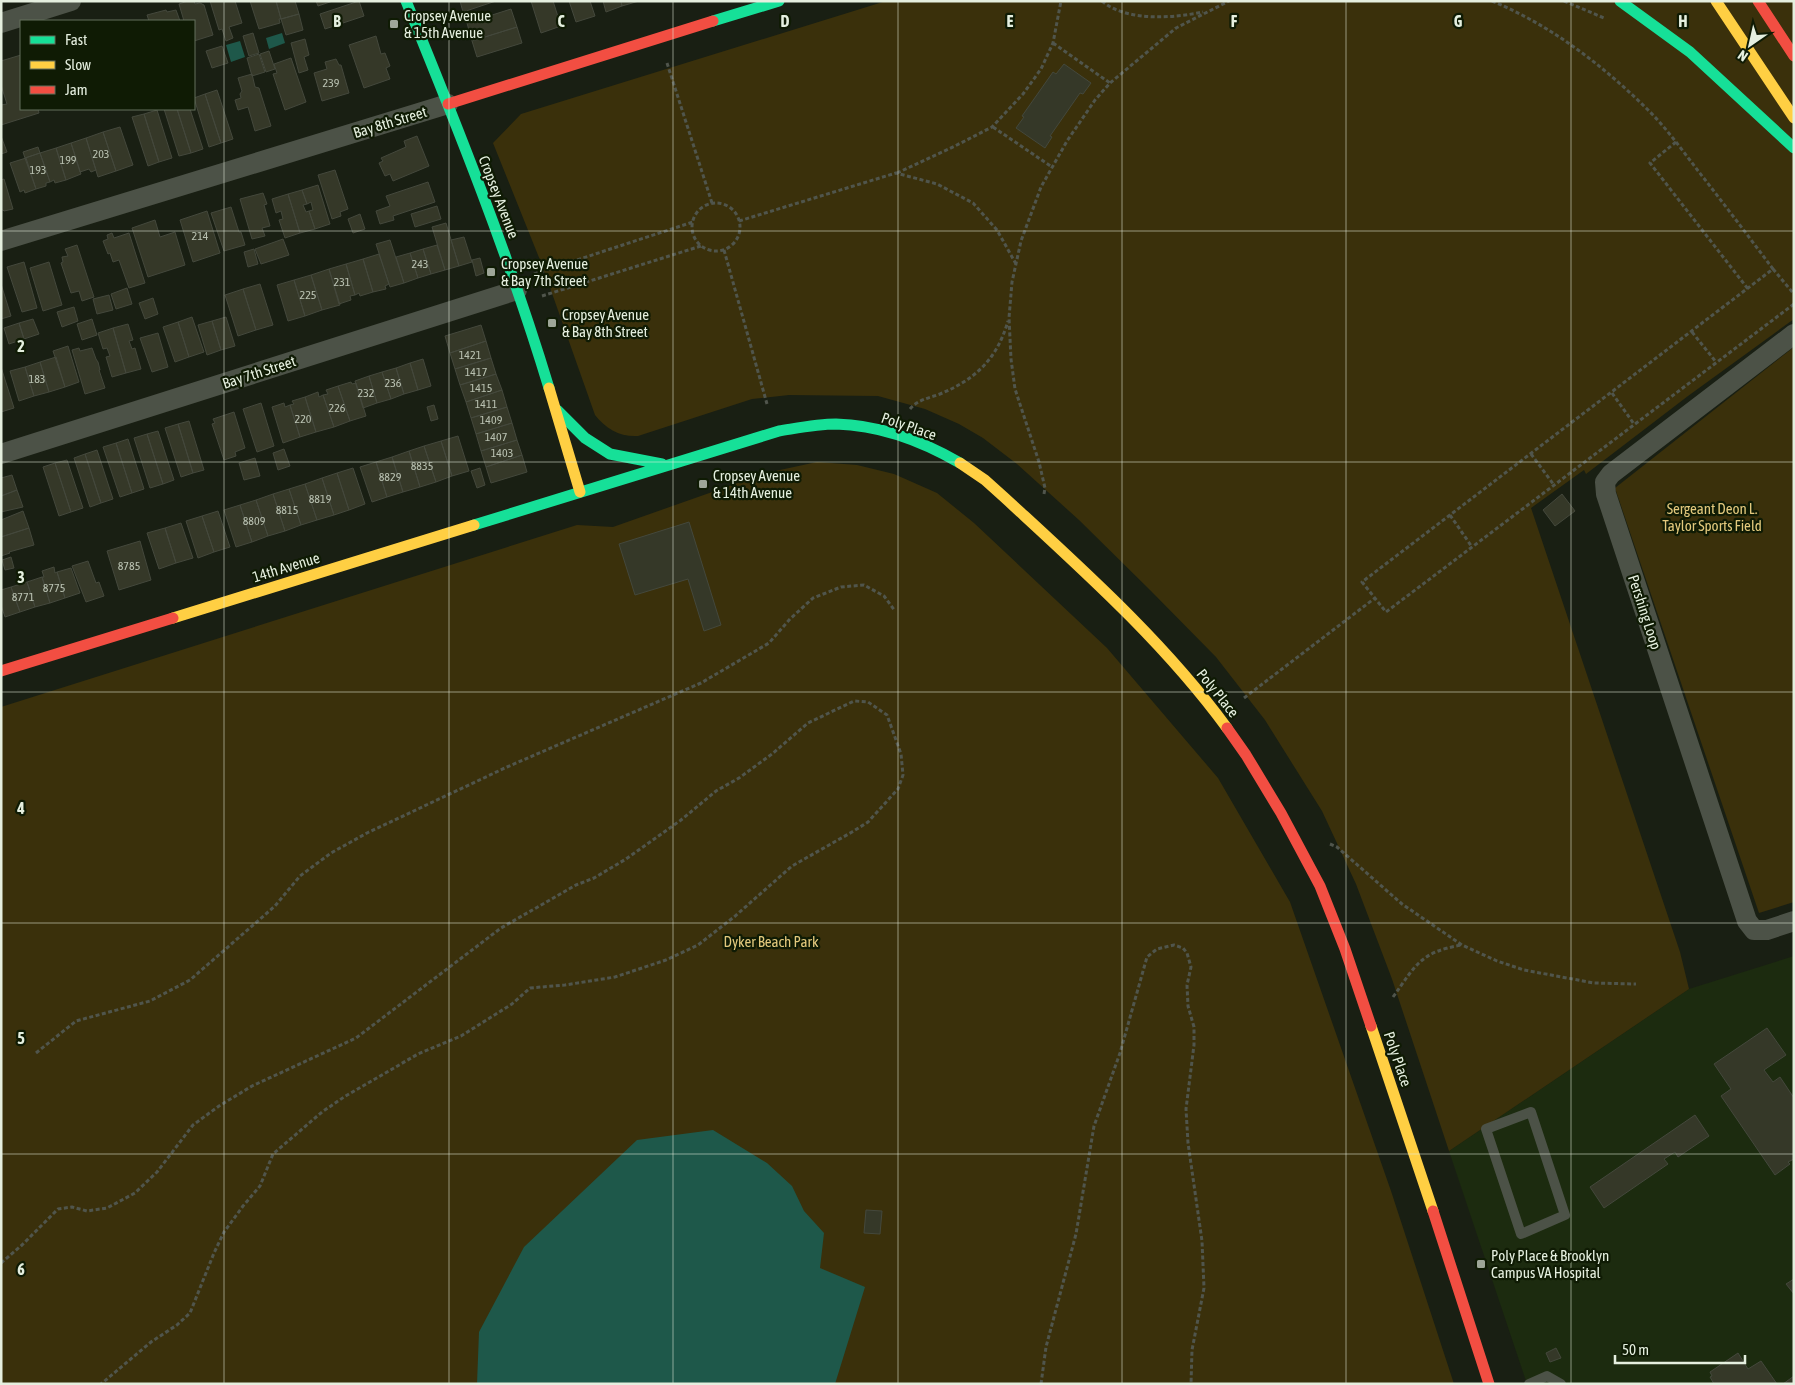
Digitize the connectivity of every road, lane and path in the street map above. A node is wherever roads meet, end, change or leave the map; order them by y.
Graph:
1 (72, 1) edge
2 (406, 1) edge
3 (779, 1) edge
4 (1061, 1) edge
5 (1102, 1) edge
6 (1230, 1) edge
7 (1492, 1) edge
8 (1620, 1) edge
9 (1716, 1) edge
10 (1758, 1) edge
11 (749, 6) edge
12 (1207, 12) junction
13 (1, 23) edge
14 (1054, 43) junction
15 (1794, 56) edge
16 (667, 63) dead end
17 (1110, 83) junction
18 (448, 104) junction
19 (1794, 118) edge
20 (992, 127) junction
21 (1676, 142) junction
22 (1794, 148) edge
23 (1052, 167) junction
24 (896, 173) junction
25 (712, 204) junction
26 (739, 221) junction
27 (693, 222) junction
28 (1, 241) edge
29 (701, 246) junction
30 (724, 250) junction
31 (1016, 265) junction
32 (1773, 269) junction
33 (534, 275) dead end
34 (517, 290) junction
35 (1748, 290) junction
36 (1794, 294) edge
37 (542, 296) dead end
38 (1794, 304) edge
39 (1009, 318) junction
40 (1692, 332) junction
41 (1794, 334) edge
42 (1716, 362) junction
43 (1612, 393) junction
44 (767, 404) dead end
45 (554, 407) junction
46 (910, 409) dead end
47 (1634, 424) junction
48 (1, 454) edge
49 (1531, 454) junction
50 (668, 466) junction
51 (1554, 485) junction
52 (580, 492) junction
53 (1044, 494) dead end
54 (1450, 515) junction
55 (1472, 547) junction
56 (1375, 598) junction
57 (895, 611) dead end
58 (1, 671) edge
59 (1244, 698) dead end
60 (1330, 844) dead end
61 (1794, 922) edge
62 (1462, 945) junction
63 (1636, 984) dead end
64 (1393, 997) dead end
65 (36, 1053) dead end
66 (1521, 1234) joint
67 (1, 1263) edge
68 (101, 1384) edge
69 (1041, 1384) edge
70 (1191, 1384) edge
71 (1489, 1384) edge
72 (1529, 1384) edge
73 (1561, 1384) edge

1 - 13 street
2 - 18 main road, Cropsey Avenue
3 - 11 main road, Bay 8th Street
4 - 14 path
5 - 12 path
6 - 12 path
7 - 21 path
8 - 22 main road
9 - 19 main road
10 - 15 main road
11 - 18 main road, Bay 8th Street
12 - 17 path
14 - 17 path
14 - 20 path
16 - 25 path
17 - 23 path
18 - 28 street, Bay 8th Street
18 - 34 main road, Cropsey Avenue
20 - 23 path
20 - 24 path
21 - 32 path
21 - 35 path
23 - 31 path
24 - 26 path
24 - 31 path
25 - 26 path
25 - 27 path
26 - 30 path
27 - 29 path
27 - 33 path
29 - 30 path
29 - 37 path
30 - 44 path
31 - 39 path
32 - 35 path
32 - 36 path
34 - 45 main road, Cropsey Avenue
34 - 48 street, Bay 7th Street
35 - 40 path
38 - 42 path
39 - 46 path
39 - 53 path
40 - 42 path
40 - 43 path
41 - 61 street, Pershing Loop
42 - 47 path
43 - 47 path
43 - 49 path
45 - 50 main road
45 - 52 main road, Cropsey Avenue
47 - 51 path
49 - 51 path
49 - 54 path
50 - 52 main road, Poly Place
50 - 71 main road, Poly Place
51 - 55 path
52 - 58 main road, 14th Avenue
54 - 55 path
54 - 56 path
55 - 56 path
56 - 59 path
57 - 65 path
60 - 62 path
62 - 63 path
62 - 64 path
66 - 66 lane
67 - 68 path
69 - 70 path
72 - 73 lane

